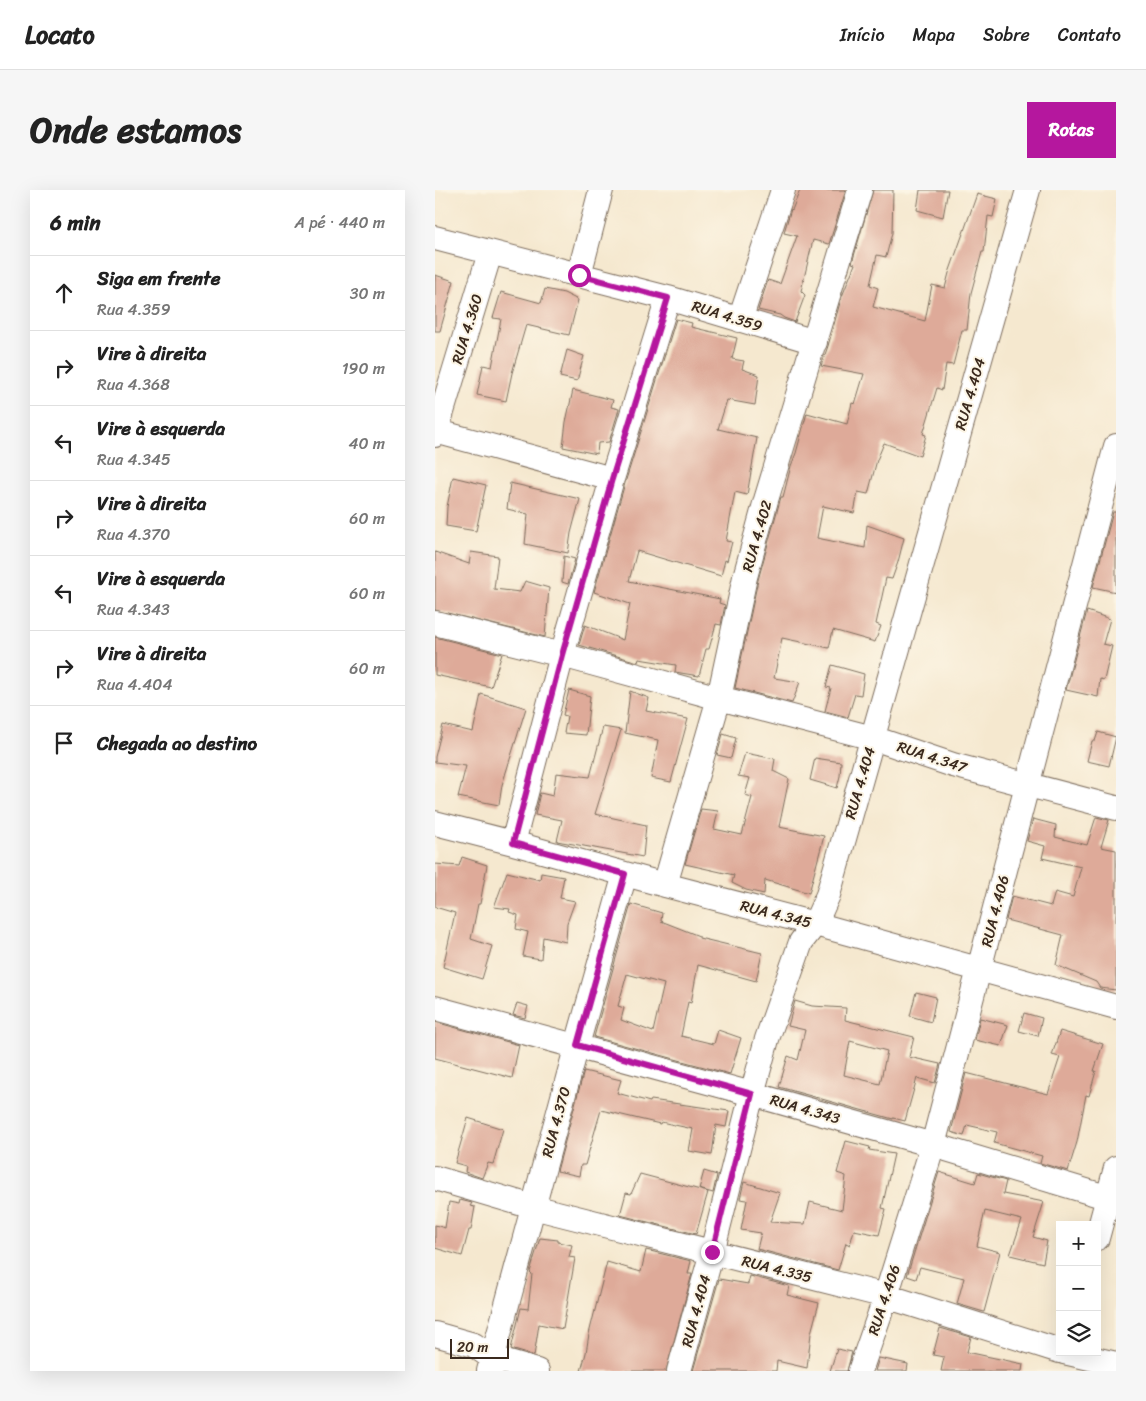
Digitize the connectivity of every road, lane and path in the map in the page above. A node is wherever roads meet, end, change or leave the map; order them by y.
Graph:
1 (601, 190) edge
2 (783, 190) edge
3 (860, 190) edge
4 (1028, 190) edge
5 (435, 238) edge
6 (490, 252) junction
7 (579, 275) junction
8 (668, 298) junction
9 (740, 320) junction
10 (815, 342) junction
11 (435, 433) edge
12 (1116, 446) edge
13 (612, 479) junction
14 (435, 623) edge
15 (562, 655) junction
16 (719, 698) junction
17 (873, 738) junction
18 (1027, 786) junction
19 (1116, 808) edge
20 (436, 826) edge
21 (513, 843) junction
22 (625, 874) junction
23 (665, 885) junction
24 (815, 924) junction
25 (980, 969) junction
26 (1116, 1007) edge
27 (435, 1008) edge
28 (577, 1045) junction
29 (752, 1094) junction
30 (933, 1145) junction
31 (1116, 1168) edge
32 (435, 1178) edge
33 (1112, 1199) edge
34 (533, 1207) junction
35 (1101, 1228) edge
36 (712, 1252) junction
37 (886, 1296) junction
38 (435, 1334) edge
39 (1056, 1350) edge
40 (1065, 1356) edge
41 (1083, 1356) edge
42 (1116, 1364) edge
43 (490, 1365) edge
44 (537, 1371) edge
45 (679, 1371) edge
46 (860, 1371) edge
47 (1061, 1371) edge

1 - 7 street
2 - 9 street
3 - 10 street, RUA 4.402
4 - 17 street, RUA 4.404
5 - 6 street, RUA 4.359
6 - 7 street, RUA 4.359
6 - 11 street, RUA 4.360
7 - 8 street, RUA 4.359
8 - 9 street, RUA 4.359
8 - 13 street
9 - 10 street, RUA 4.359
10 - 16 street, RUA 4.402
11 - 13 street
12 - 18 street, RUA 4.406
13 - 15 street
14 - 15 street
15 - 16 street, RUA 4.347
15 - 21 street
16 - 17 street, RUA 4.347
16 - 23 street, RUA 4.402
17 - 18 street, RUA 4.347
17 - 24 street, RUA 4.404
18 - 19 street, RUA 4.347
18 - 25 street, RUA 4.406
20 - 21 street, RUA 4.345
21 - 22 street, RUA 4.345
22 - 23 street, RUA 4.345
22 - 28 street, RUA 4.370
23 - 24 street, RUA 4.345
24 - 25 street, RUA 4.345
24 - 29 street, RUA 4.404
25 - 26 street, RUA 4.345
25 - 30 street, RUA 4.406
27 - 28 street, RUA 4.343
28 - 29 street, RUA 4.343
28 - 34 street, RUA 4.370
29 - 30 street, RUA 4.343
29 - 36 street, RUA 4.404
30 - 33 street, RUA 4.343
30 - 37 street, RUA 4.406
31 - 33 street
32 - 34 street, RUA 4.335
33 - 35 street
34 - 36 street, RUA 4.335
34 - 43 street, RUA 4.370
36 - 37 street, RUA 4.335
36 - 45 street, RUA 4.404
37 - 39 street, RUA 4.335
37 - 46 street, RUA 4.406
38 - 43 street
40 - 47 street
41 - 42 street
43 - 44 street

